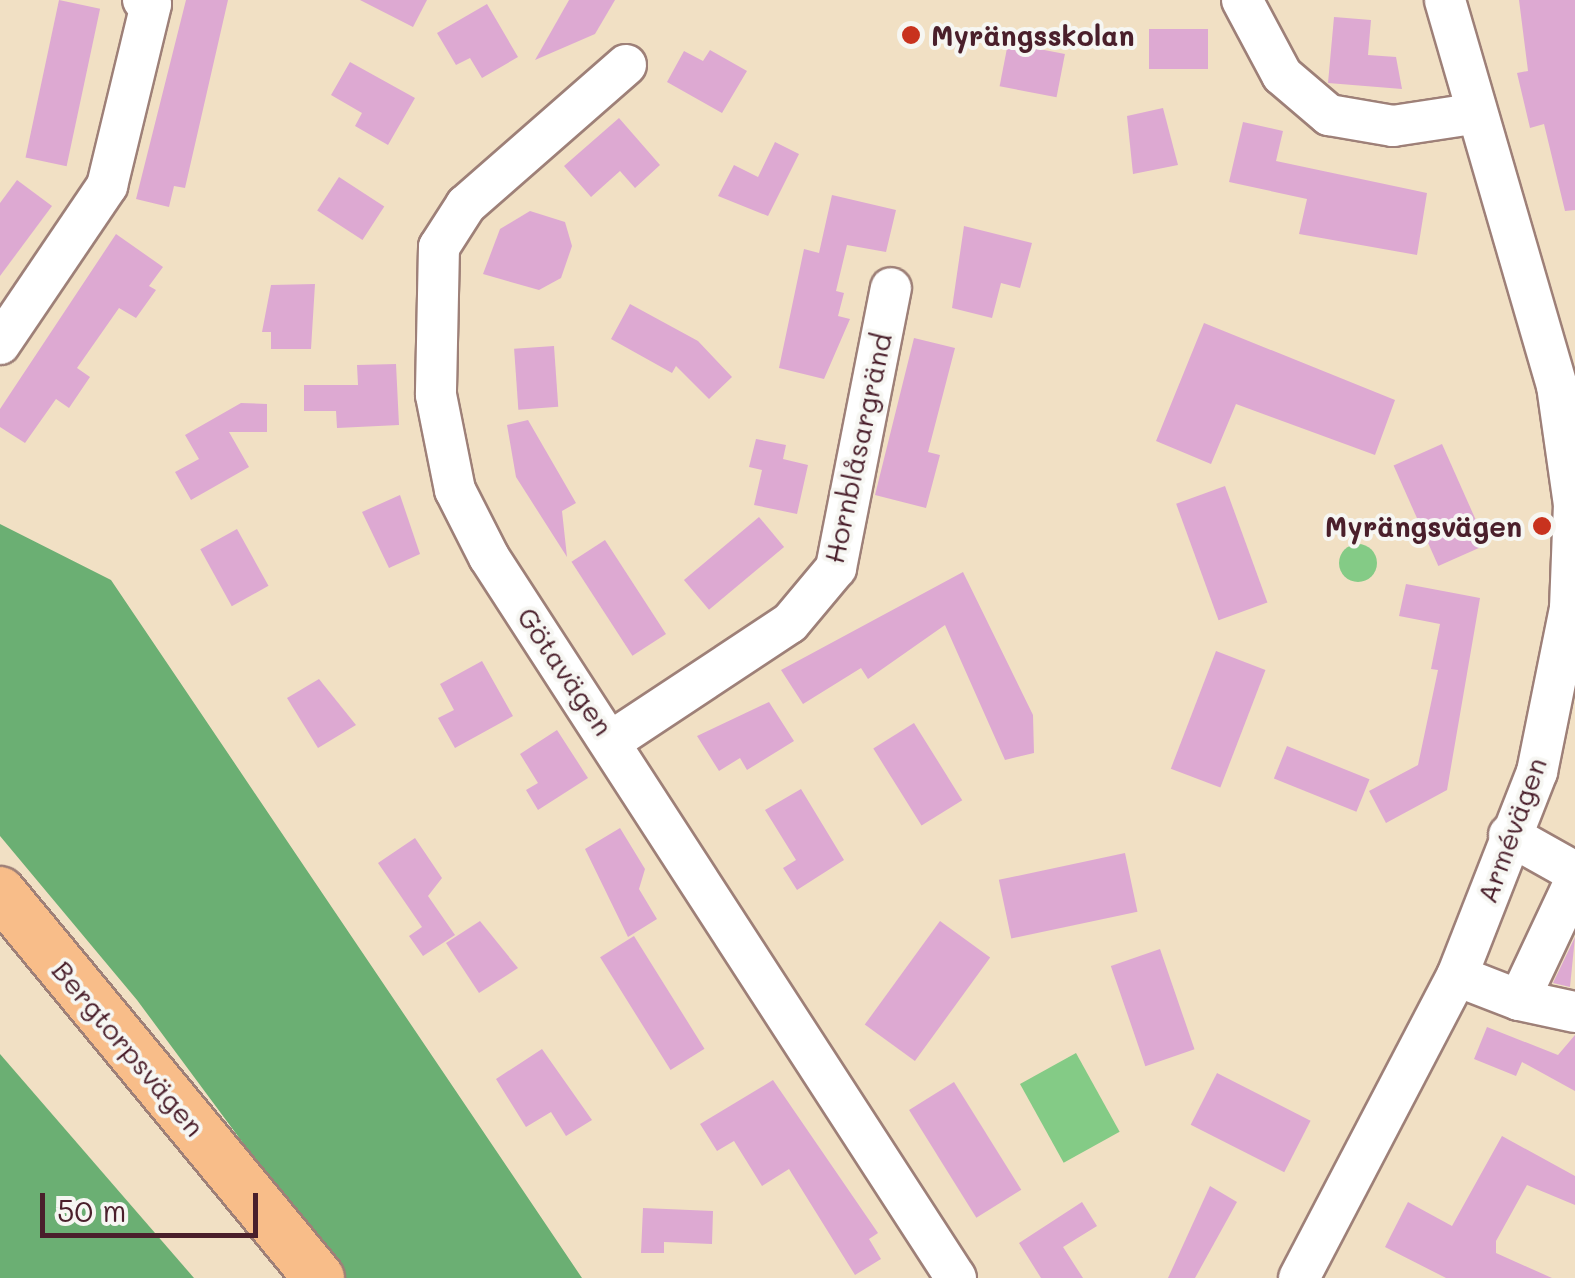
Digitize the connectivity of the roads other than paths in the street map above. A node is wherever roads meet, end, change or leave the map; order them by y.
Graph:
1 (143, 0) edge
2 (1242, 0) edge
3 (1445, 0) edge
4 (626, 65) dead end
5 (1472, 114) junction
6 (891, 288) dead end
7 (0, 344) edge
8 (1566, 385) edge
9 (613, 740) junction
10 (1509, 835) junction
11 (1575, 872) edge
12 (1575, 881) edge
13 (0, 892) edge
14 (1457, 976) junction
15 (1518, 1000) junction
16 (1575, 1012) edge
17 (258, 1203) junction
18 (303, 1278) edge
19 (319, 1278) edge
20 (956, 1278) edge
21 (1299, 1278) edge

1 - 7 street
2 - 5 street
3 - 5 street, Armévägen
4 - 9 street, Götavägen
5 - 8 street, Armévägen
6 - 9 street, Hornblåsargränd
8 - 10 street, Armévägen
9 - 20 street, Götavägen
10 - 11 street
10 - 14 street, Armévägen
12 - 15 street
13 - 17 main road, Bergtorpsvägen
14 - 15 street
14 - 21 street, Armévägen
15 - 16 street
17 - 18 main road, Bergtorpsvägen
17 - 19 main road, Bergtorpsvägen

